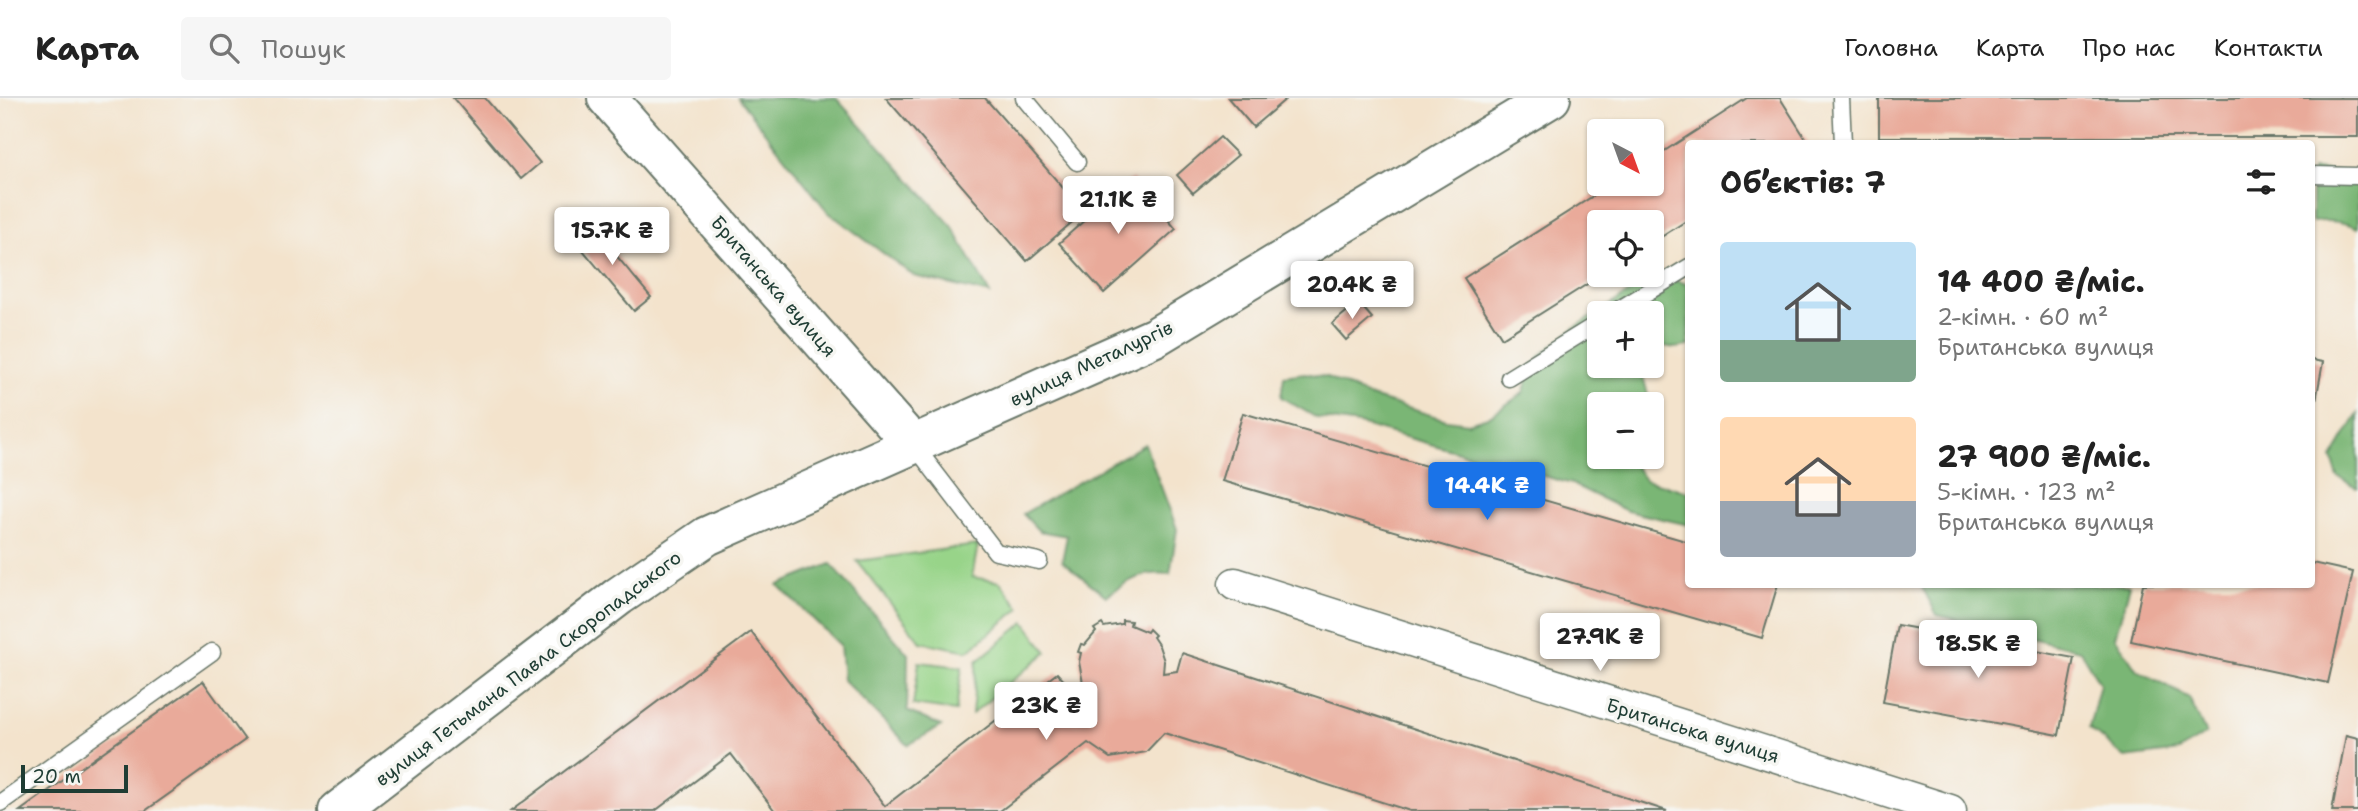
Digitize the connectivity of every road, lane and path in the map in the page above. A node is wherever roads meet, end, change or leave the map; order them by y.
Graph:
1 (607, 98) edge
2 (1024, 98) edge
3 (1551, 98) edge
4 (1841, 98) edge
5 (1843, 140) edge
6 (1077, 162) dead end
7 (2315, 175) edge
8 (2358, 176) edge
9 (1685, 269) edge
10 (1633, 301) edge
11 (1587, 330) edge
12 (1509, 378) dead end
13 (912, 443) junction
14 (1038, 561) dead end
15 (1236, 583) dead end
16 (212, 652) dead end
17 (0, 803) edge
18 (338, 811) edge
19 (1950, 811) edge

1 - 13 main road, Британська вулиця
2 - 6 lane
3 - 13 main road, вулиця Металургів
4 - 5 lane
7 - 8 lane
9 - 10 lane
11 - 12 lane
13 - 14 lane
13 - 18 main road, вулиця Гетьмана Павла Скоропадського
15 - 19 street, Британська вулиця
16 - 17 lane

